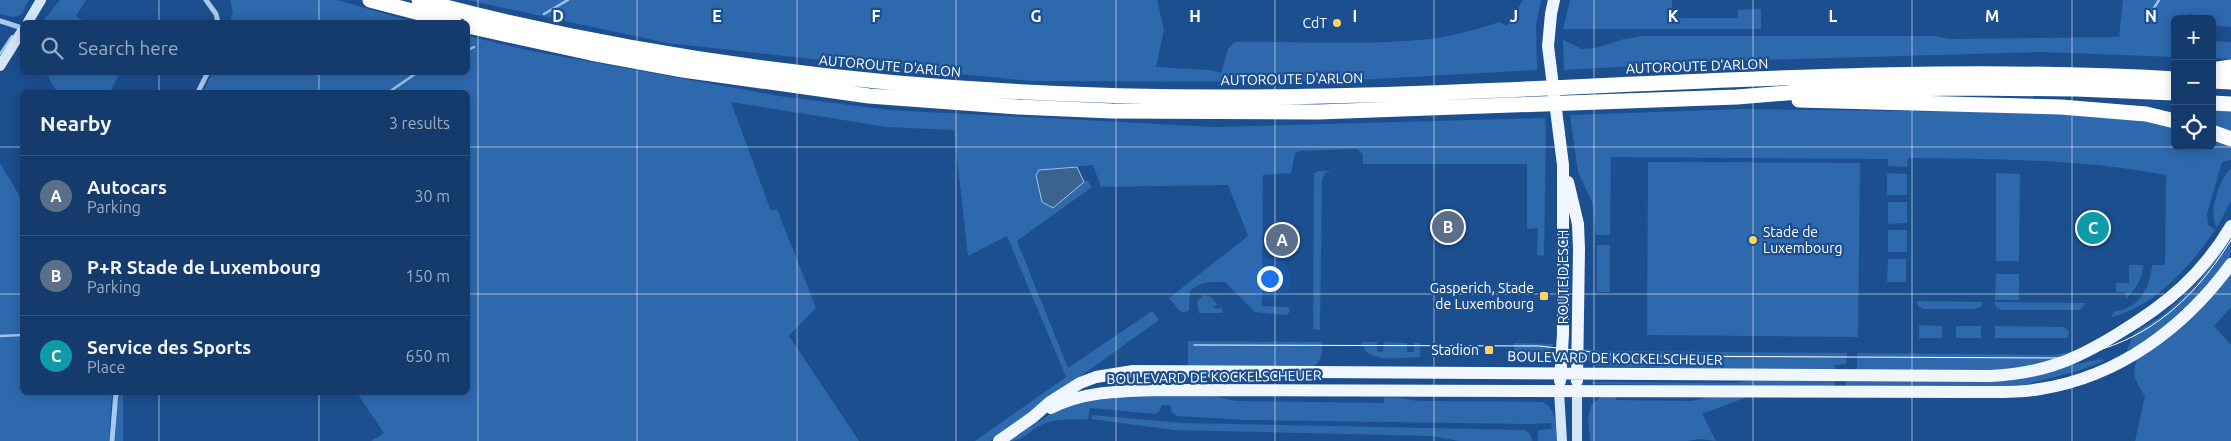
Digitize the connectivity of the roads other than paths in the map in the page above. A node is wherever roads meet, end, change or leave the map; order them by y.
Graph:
1 (41, 0) edge
2 (206, 0) edge
3 (370, 0) edge
4 (419, 0) edge
5 (1554, 0) edge
6 (29, 20) edge
7 (218, 20) edge
8 (446, 20) edge
9 (0, 22) edge
10 (470, 26) edge
11 (20, 29) edge
12 (20, 33) edge
13 (0, 66) edge
14 (2231, 67) edge
15 (2216, 69) edge
16 (2171, 70) edge
17 (2216, 70) edge
18 (2231, 72) edge
19 (206, 75) edge
20 (2015, 75) junction
21 (2171, 79) edge
22 (2216, 81) edge
23 (2231, 82) edge
24 (1963, 88) junction
25 (199, 90) edge
26 (2171, 93) edge
27 (2216, 95) edge
28 (2231, 96) edge
29 (1737, 97) junction
30 (2171, 100) edge
31 (2216, 103) edge
32 (2231, 104) edge
33 (2171, 120) edge
34 (2216, 133) edge
35 (2231, 139) edge
36 (1563, 165) junction
37 (2231, 226) edge
38 (2231, 264) edge
39 (1560, 373) junction
40 (1577, 374) junction
41 (1560, 391) junction
42 (1576, 391) junction
43 (116, 395) edge
44 (1033, 417) junction
45 (112, 441) edge
46 (999, 441) edge
47 (1562, 441) edge
48 (1577, 441) edge

1 - 6 main road
2 - 7 street
3 - 8 highway
4 - 20 highway, AUTOROUTE D'ARLON
5 - 36 main road, ROUTE D'ESCH
9 - 11 street
10 - 29 highway
12 - 13 main road
14 - 15 highway
16 - 20 highway
17 - 18 highway
19 - 25 street
20 - 21 highway, AUTOROUTE D'ARLON
22 - 23 highway
24 - 26 highway
24 - 29 highway
24 - 30 highway
27 - 28 highway
29 - 33 highway
31 - 32 highway
34 - 35 highway
36 - 39 main road, ROUTE D'ESCH
36 - 40 main road, ROUTE D'ESCH
37 - 40 main road, BOULEVARD DE KOCKELSCHEUER
38 - 42 main road, BOULEVARD DE KOCKELSCHEUER
39 - 40 main road, BOULEVARD DE KOCKELSCHEUER
39 - 41 main road, ROUTE D'ESCH
39 - 44 main road, BOULEVARD DE KOCKELSCHEUER
40 - 42 main road, ROUTE D'ESCH
41 - 42 main road, BOULEVARD DE KOCKELSCHEUER
41 - 44 main road, BOULEVARD DE KOCKELSCHEUER
41 - 47 main road
42 - 48 main road
43 - 45 street
44 - 46 main road

